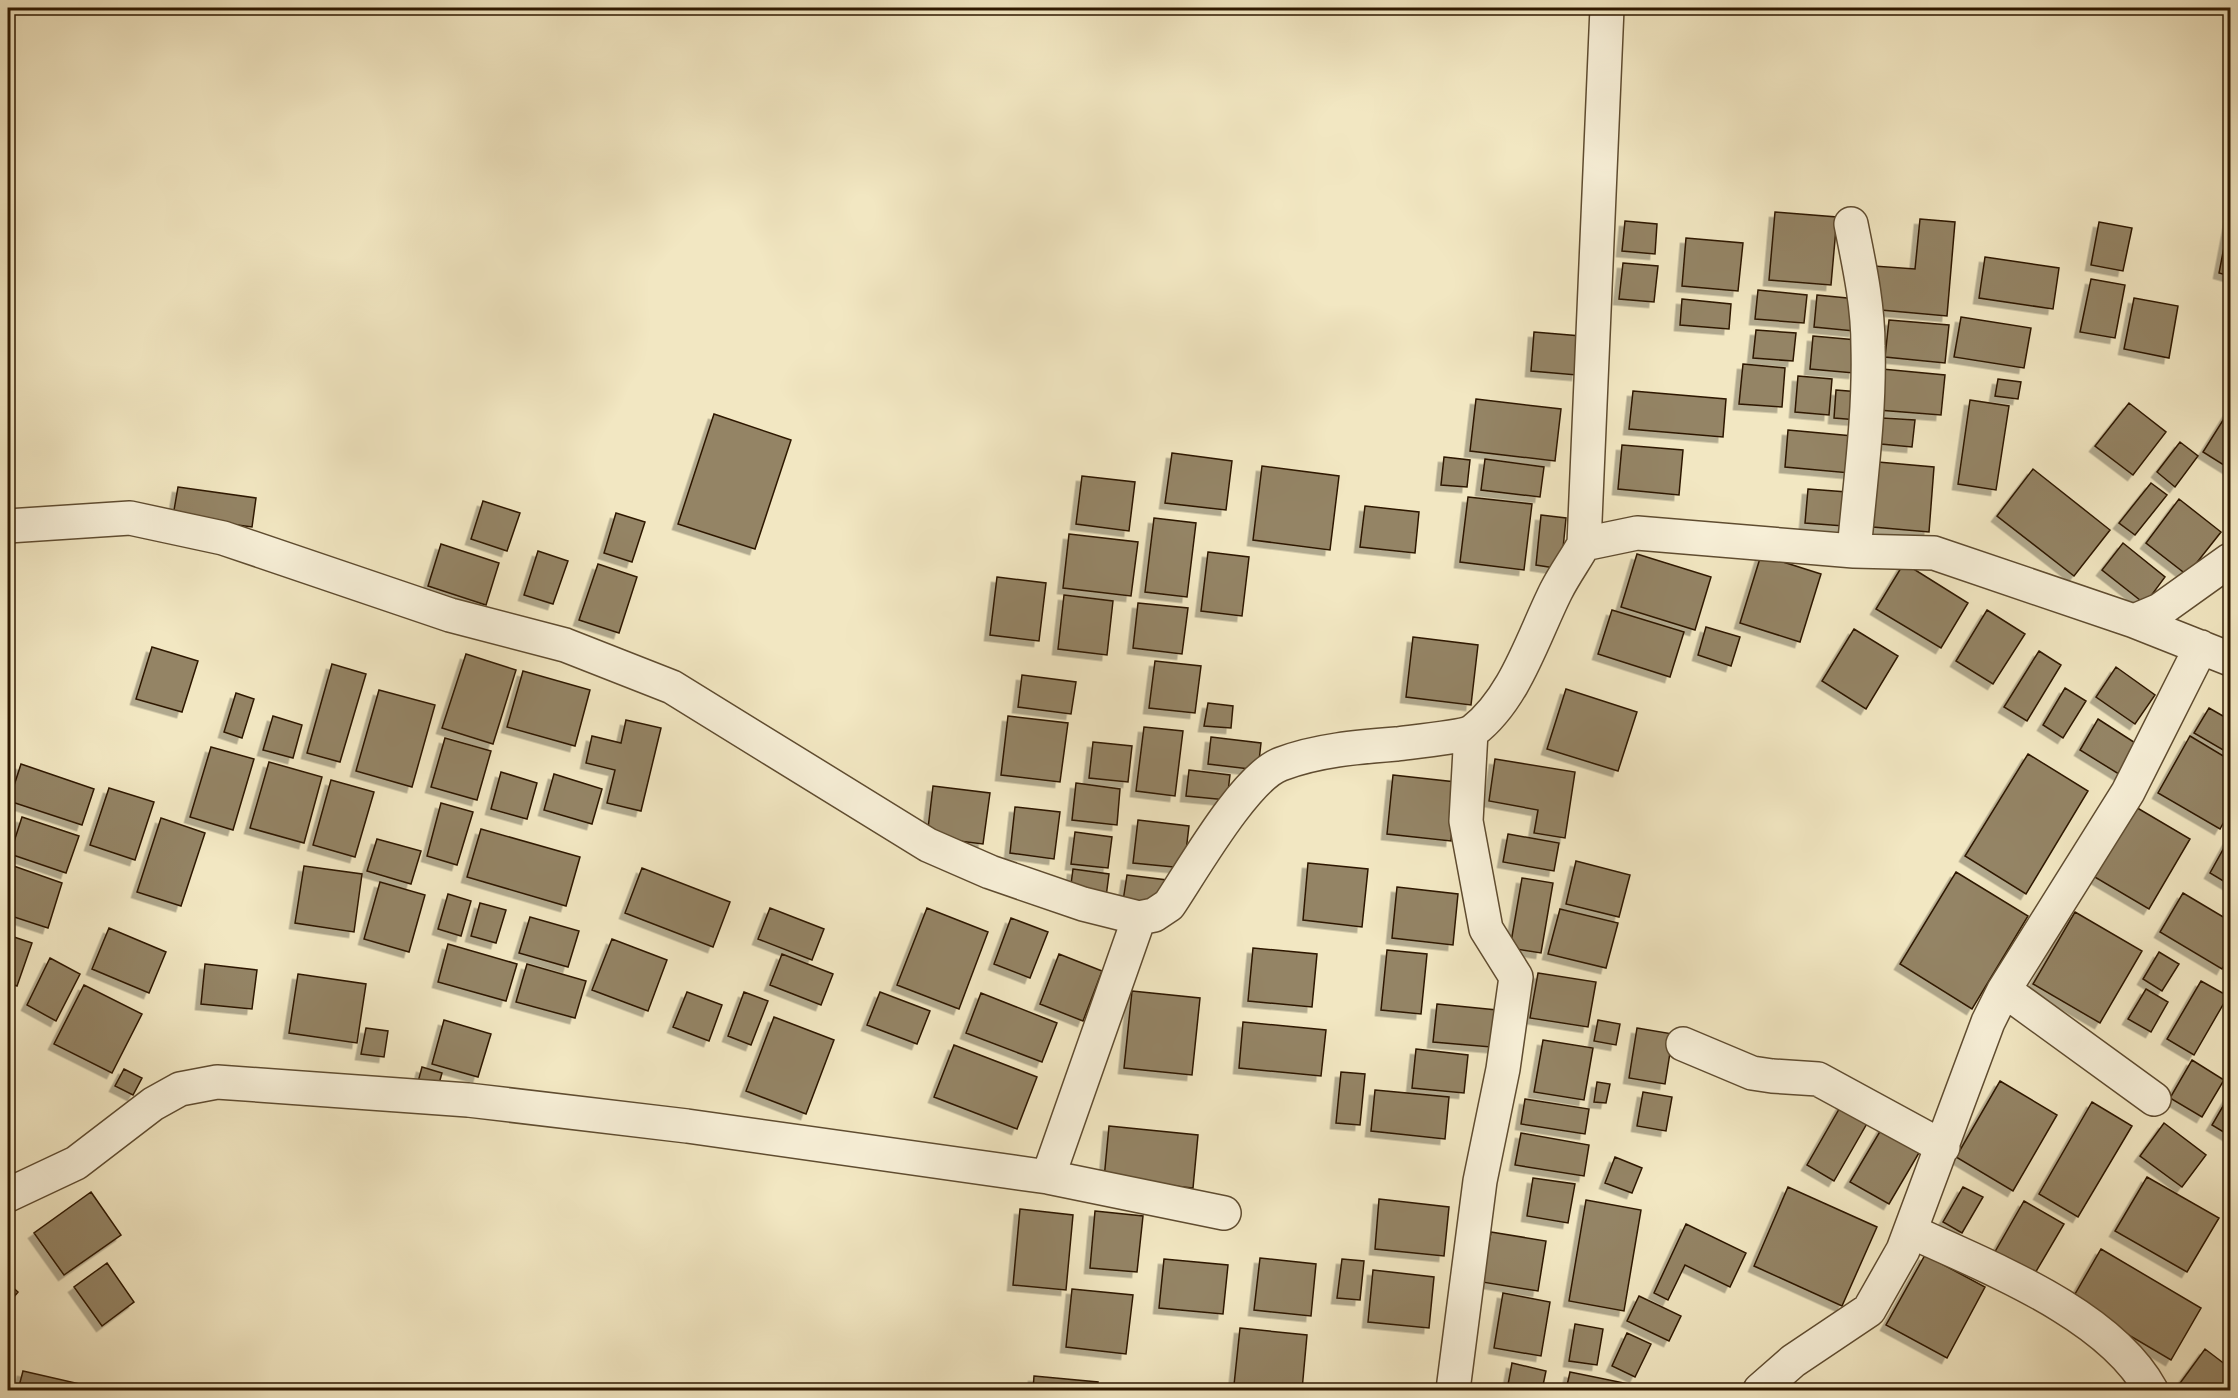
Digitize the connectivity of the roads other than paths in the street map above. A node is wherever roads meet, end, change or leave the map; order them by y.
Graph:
1 (1607, 8) edge
2 (1851, 224) dead end
3 (8, 526) edge
4 (1584, 544) junction
5 (1854, 551) junction
6 (2230, 560) edge
7 (2134, 621) junction
8 (2200, 647) junction
9 (2230, 659) edge
10 (1471, 732) junction
11 (1139, 918) junction
12 (2004, 990) junction
13 (1683, 1044) dead end
14 (2154, 1099) dead end
15 (1943, 1147) junction
16 (1048, 1177) junction
17 (8, 1195) edge
18 (1224, 1213) dead end
19 (1910, 1231) junction
20 (1453, 1390) edge
21 (1760, 1390) edge
22 (2151, 1390) edge

1 - 4 street
2 - 5 street
3 - 11 street
4 - 5 street
4 - 10 street
5 - 7 street
6 - 7 street
7 - 8 street
8 - 9 street
8 - 12 street
10 - 11 street
10 - 20 street
11 - 16 street
12 - 14 street
12 - 15 street
13 - 15 street
15 - 19 street
16 - 17 street
16 - 18 street
19 - 21 street
19 - 22 street

